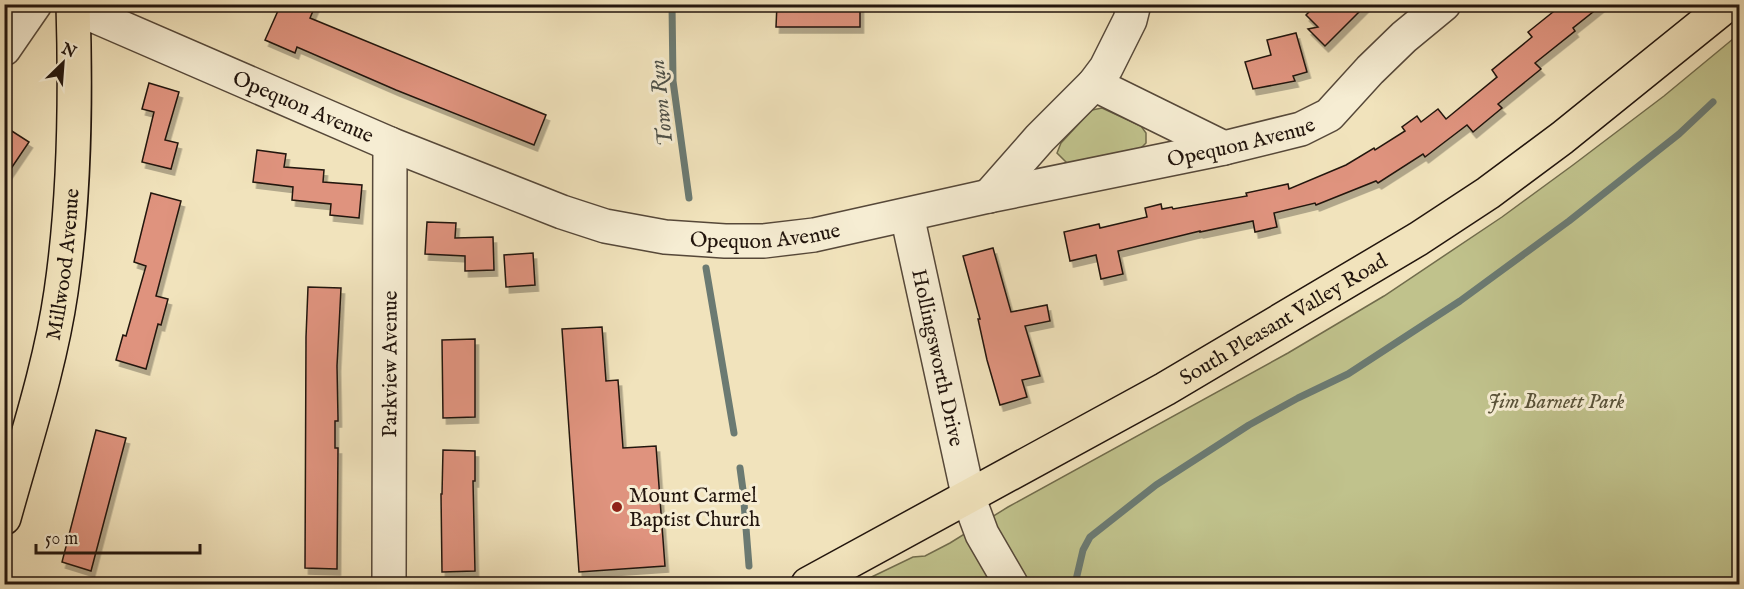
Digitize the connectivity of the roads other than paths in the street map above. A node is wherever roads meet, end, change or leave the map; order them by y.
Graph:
1 (35, 4) edge
2 (1134, 4) edge
3 (1444, 4) edge
4 (1728, 4) edge
5 (74, 6) edge
6 (4, 49) edge
7 (1094, 84) junction
8 (390, 144) junction
9 (1224, 148) junction
10 (989, 196) junction
11 (907, 215) junction
12 (969, 498) junction
13 (4, 518) edge
14 (389, 585) edge
15 (808, 585) edge
16 (1011, 585) edge

1 - 6 street
2 - 7 street
3 - 9 street, Opequon Avenue
4 - 12 main road, South Pleasant Valley Road
5 - 8 street, Opequon Avenue
5 - 13 main road, Millwood Avenue
7 - 9 street
7 - 10 street
8 - 11 street, Opequon Avenue
8 - 14 street, Parkview Avenue
9 - 10 street, Opequon Avenue
10 - 11 street, Opequon Avenue
11 - 12 street, Hollingsworth Drive
12 - 15 main road, South Pleasant Valley Road
12 - 16 street, Hollingsworth Drive

